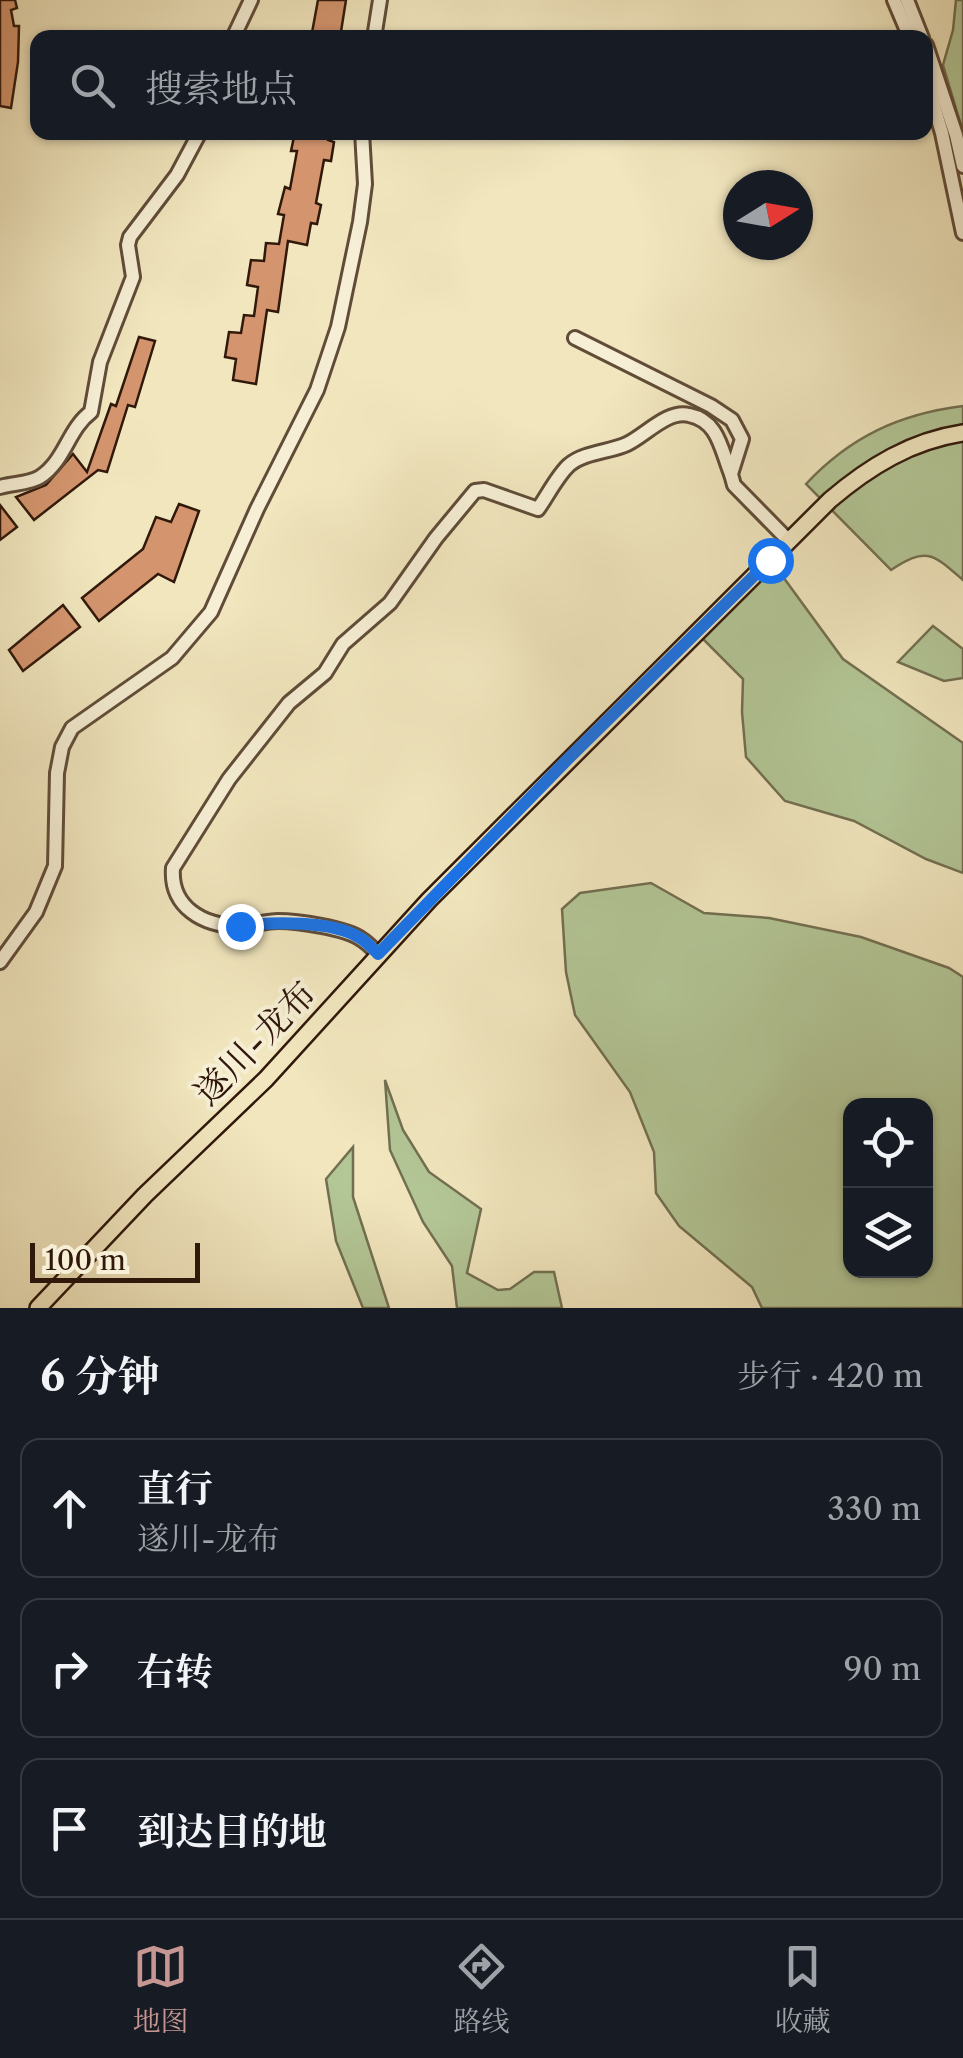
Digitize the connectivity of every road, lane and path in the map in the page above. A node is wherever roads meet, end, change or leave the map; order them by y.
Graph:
1 (252, 0) edge
2 (380, 0) edge
3 (894, 0) edge
4 (907, 0) edge
5 (237, 30) edge
6 (375, 30) edge
7 (907, 30) edge
8 (919, 30) edge
9 (933, 66) edge
10 (933, 104) edge
11 (196, 140) edge
12 (362, 140) edge
13 (963, 166) edge
14 (963, 233) edge
15 (575, 338) dead end
16 (963, 433) edge
17 (732, 474) junction
18 (0, 487) edge
19 (788, 540) junction
20 (378, 954) junction
21 (0, 962) edge
22 (38, 1308) edge

1 - 5 street
2 - 6 street
3 - 7 street
4 - 8 street
9 - 13 street
10 - 14 street
11 - 18 street
12 - 21 street
15 - 17 street
16 - 19 main road, 遂川-龙布
17 - 19 street
17 - 20 street
19 - 20 main road, 遂川-龙布
20 - 22 main road, 遂川-龙布

